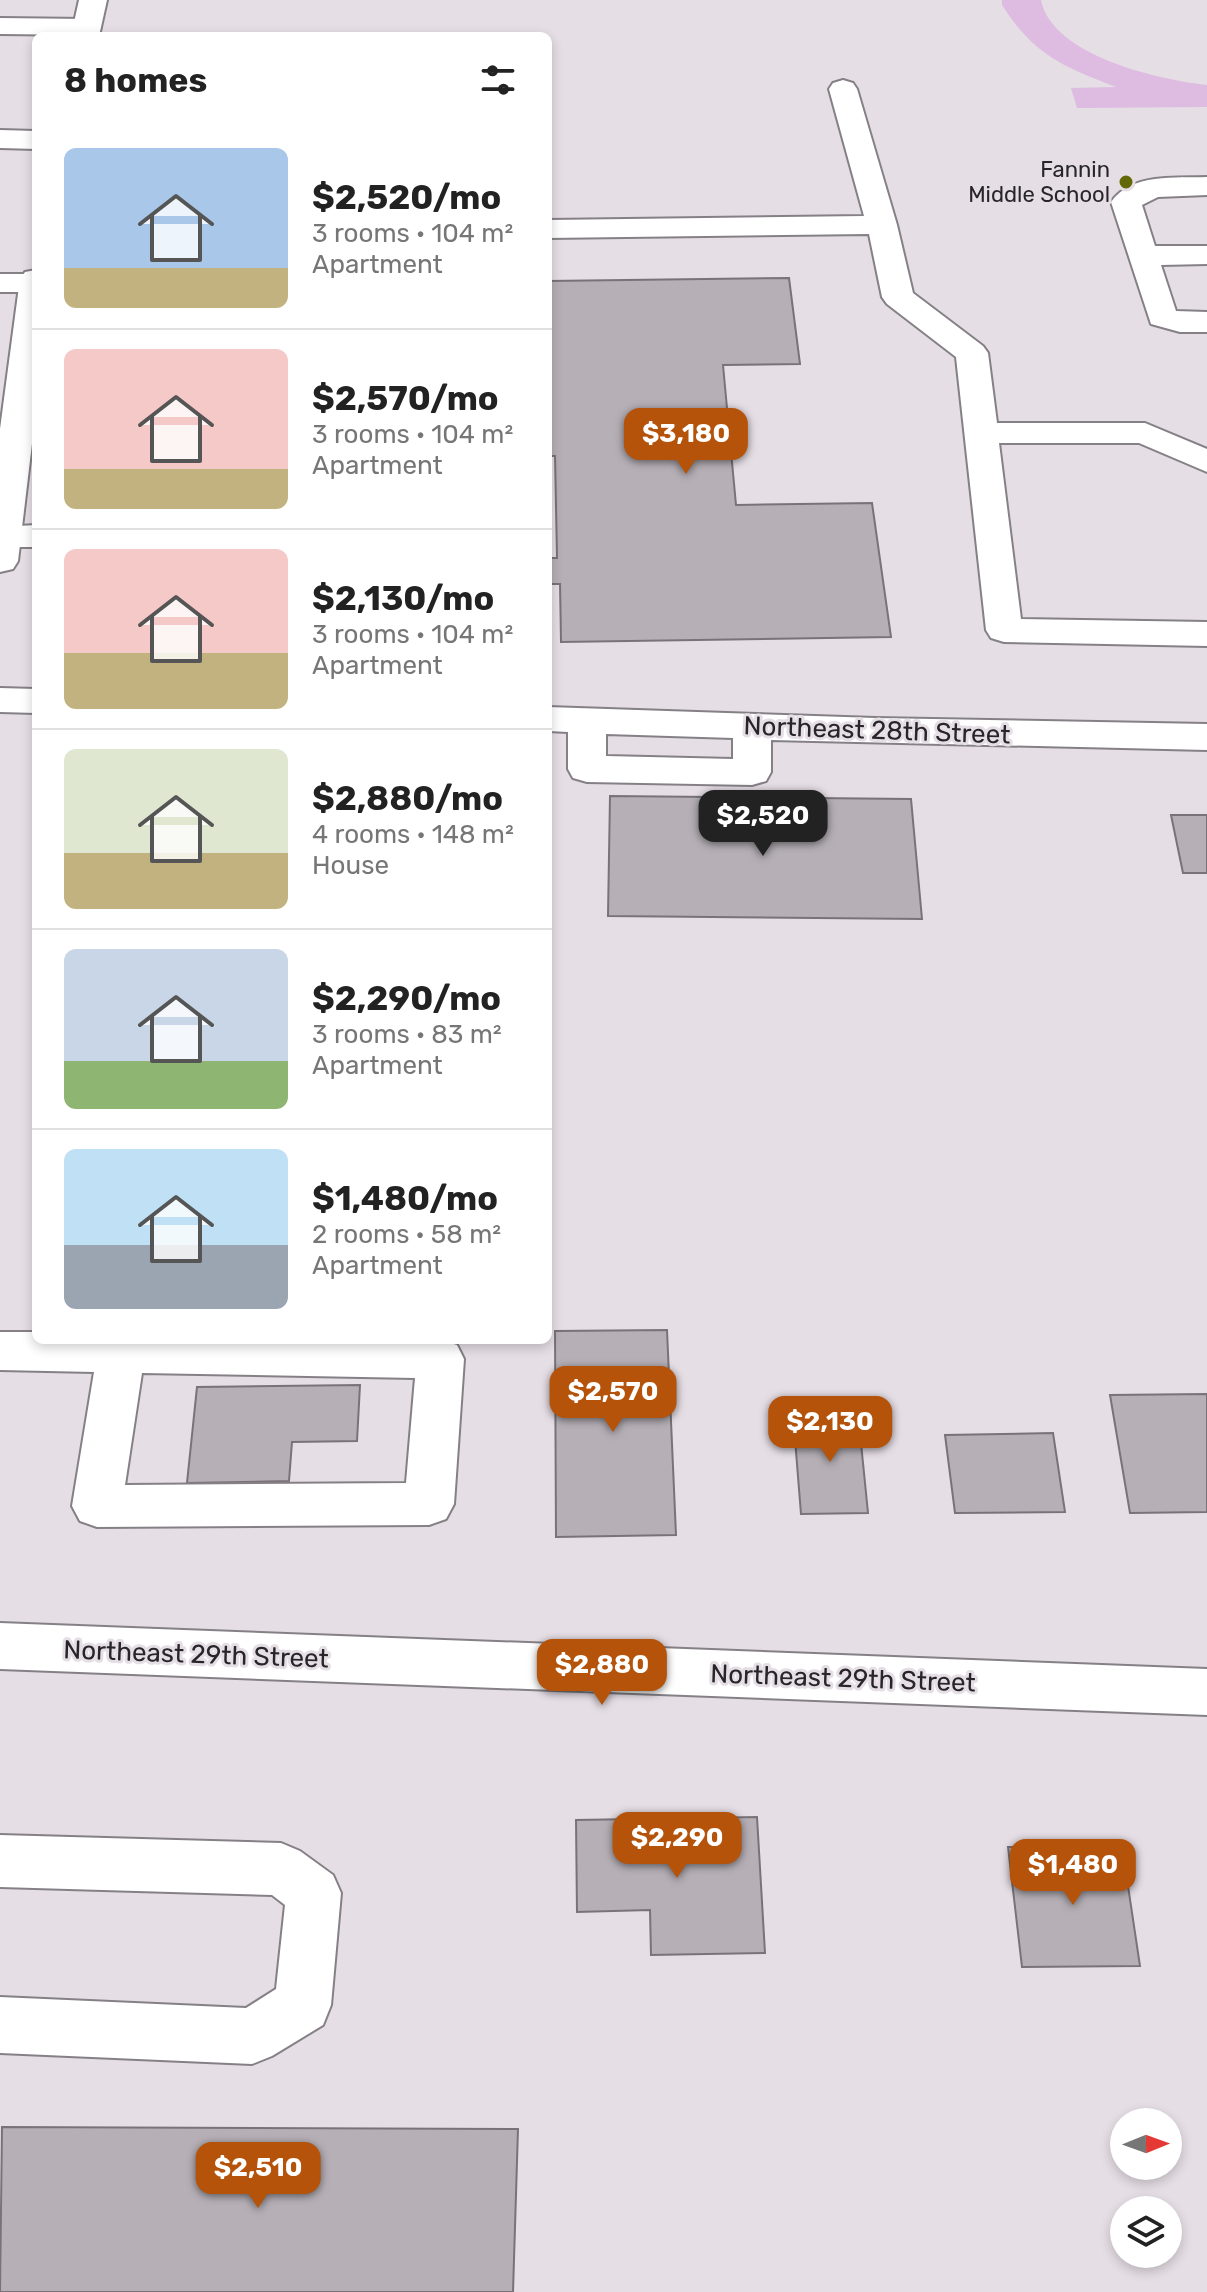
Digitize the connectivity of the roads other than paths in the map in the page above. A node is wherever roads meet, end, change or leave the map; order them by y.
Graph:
1 (93, 0) edge
2 (0, 26) edge
3 (86, 32) edge
4 (843, 89) dead end
5 (0, 139) edge
6 (32, 140) edge
7 (1207, 186) edge
8 (882, 225) junction
9 (552, 229) edge
10 (1207, 255) edge
11 (1142, 256) junction
12 (32, 282) edge
13 (0, 283) edge
14 (32, 311) edge
15 (1207, 322) edge
16 (16, 428) edge
17 (982, 433) junction
18 (1207, 462) edge
19 (13, 545) edge
20 (1207, 634) edge
21 (0, 700) edge
22 (32, 701) edge
23 (552, 719) edge
24 (1207, 737) edge
25 (0, 1351) edge
26 (121, 1353) junction
27 (0, 1646) edge
28 (1207, 1692) edge
29 (0, 1861) edge
30 (0, 2025) edge

1 - 3 street
2 - 3 street
4 - 8 street
5 - 6 street
7 - 11 street
8 - 9 street
8 - 17 street
10 - 11 street
11 - 15 street
12 - 13 street
14 - 16 street
16 - 19 street
17 - 18 street
17 - 20 street
21 - 22 street
23 - 24 street, Northeast 28th Street
25 - 26 street
26 - 26 street
27 - 28 street, Northeast 29th Street
29 - 30 street

